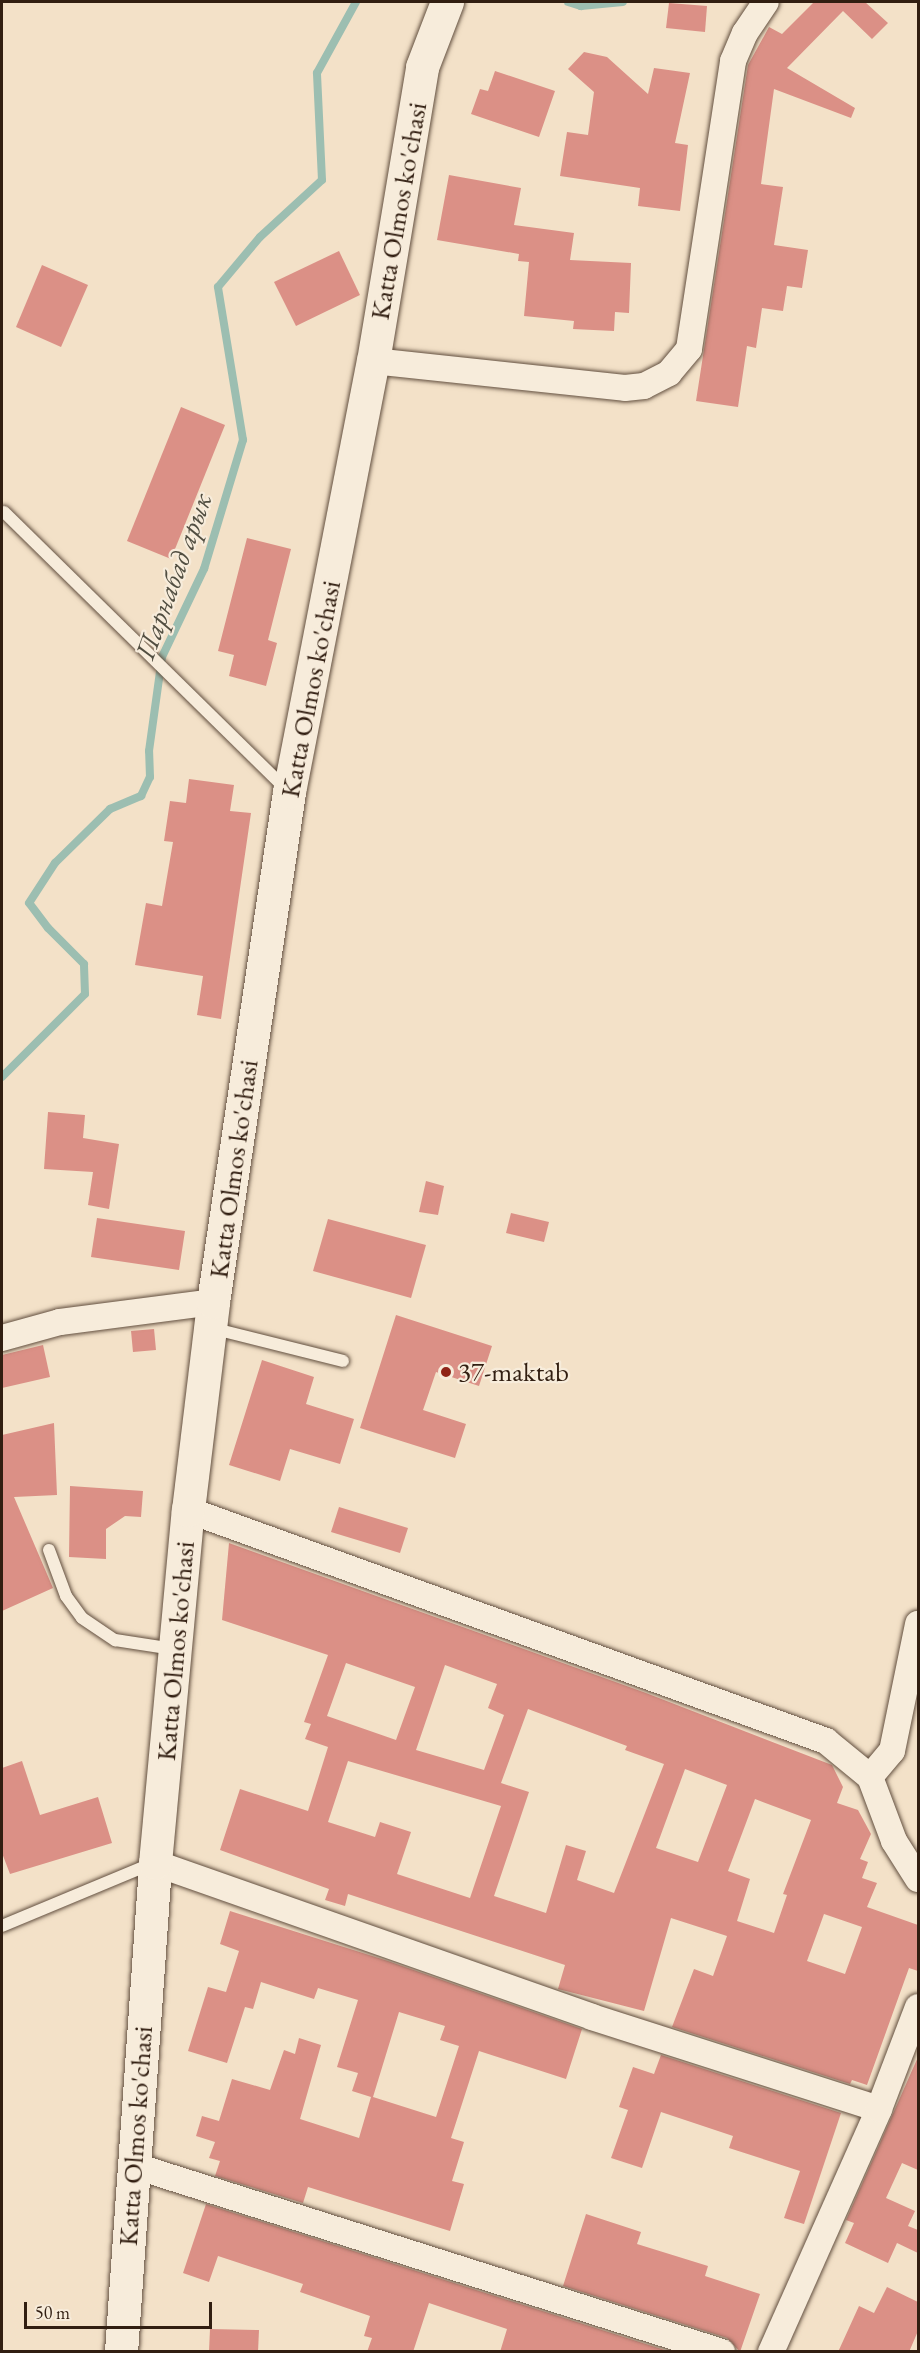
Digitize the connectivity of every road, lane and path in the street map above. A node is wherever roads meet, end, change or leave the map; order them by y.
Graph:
1 (447, 2) edge
2 (766, 2) edge
3 (373, 361) junction
4 (4, 512) dead end
5 (289, 792) junction
6 (212, 1315) junction
7 (2, 1338) edge
8 (343, 1361) dead end
9 (188, 1510) junction
10 (49, 1550) dead end
11 (918, 1624) edge
12 (175, 1649) junction
13 (870, 1777) junction
14 (155, 1863) junction
15 (918, 1880) edge
16 (2, 1926) edge
17 (918, 2007) edge
18 (879, 2109) junction
19 (132, 2165) junction
20 (122, 2352) edge
21 (722, 2352) edge
22 (771, 2352) edge

1 - 3 street, Katta Olmos ko'chasi
2 - 3 street
3 - 5 street, Katta Olmos ko'chasi
4 - 5 lane
5 - 6 street, Katta Olmos ko'chasi
6 - 7 street
6 - 8 lane
6 - 9 street, Katta Olmos ko'chasi
9 - 12 street, Katta Olmos ko'chasi
9 - 13 street
10 - 12 lane
11 - 13 street
12 - 14 street, Katta Olmos ko'chasi
13 - 15 street
14 - 16 lane
14 - 18 street
14 - 19 street, Katta Olmos ko'chasi
17 - 18 street
18 - 22 street
19 - 20 street, Katta Olmos ko'chasi
19 - 21 street

